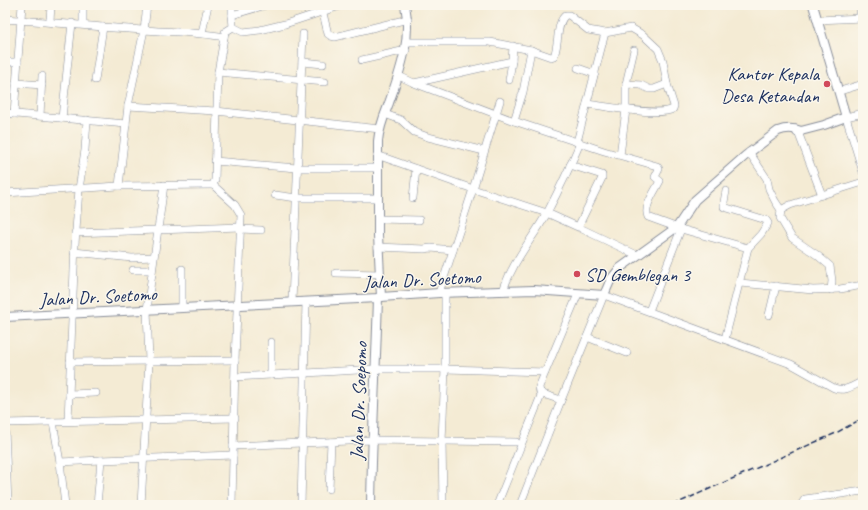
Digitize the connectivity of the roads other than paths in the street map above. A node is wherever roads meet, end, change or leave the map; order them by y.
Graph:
1 (22, 5) edge
2 (51, 5) edge
3 (83, 5) edge
4 (147, 5) edge
5 (208, 5) edge
6 (232, 5) edge
7 (266, 5) edge
8 (343, 5) edge
9 (405, 5) edge
10 (813, 5) edge
11 (861, 5) edge
12 (322, 8) edge
13 (232, 15) junction
14 (861, 18) edge
15 (5, 19) edge
16 (408, 19) junction
17 (22, 20) junction
18 (817, 20) junction
19 (50, 22) junction
20 (72, 23) junction
21 (83, 24) junction
22 (103, 27) junction
23 (233, 27) junction
24 (144, 30) junction
25 (202, 33) junction
26 (605, 33) junction
27 (303, 34) dead end
28 (224, 36) junction
29 (406, 46) junction
30 (513, 46) junction
31 (531, 50) junction
32 (634, 50) dead end
33 (362, 60) dead end
34 (512, 61) junction
35 (5, 62) edge
36 (18, 62) junction
37 (303, 62) junction
38 (323, 64) dead end
39 (578, 68) dead end
40 (218, 72) junction
41 (595, 74) junction
42 (42, 76) dead end
43 (398, 76) junction
44 (302, 79) junction
45 (95, 80) dead end
46 (509, 80) dead end
47 (325, 82) dead end
48 (16, 83) junction
49 (414, 83) junction
50 (626, 84) junction
51 (667, 84) junction
52 (863, 84) edge
53 (42, 85) junction
54 (840, 91) junction
55 (500, 101) dead end
56 (587, 104) junction
57 (128, 106) junction
58 (626, 110) junction
59 (216, 111) junction
60 (5, 113) edge
61 (863, 113) edge
62 (14, 114) junction
63 (385, 114) junction
64 (495, 114) junction
65 (40, 116) junction
66 (846, 117) junction
67 (62, 118) junction
68 (86, 120) junction
69 (300, 120) junction
70 (514, 121) junction
71 (126, 124) junction
72 (380, 129) junction
73 (799, 131) junction
74 (579, 143) junction
75 (484, 151) junction
76 (749, 152) junction
77 (377, 155) junction
78 (620, 155) junction
79 (216, 160) junction
80 (570, 166) junction
81 (297, 168) junction
82 (377, 168) junction
83 (416, 169) junction
84 (863, 172) edge
85 (863, 182) edge
86 (213, 184) junction
87 (164, 185) junction
88 (120, 186) junction
89 (78, 189) junction
90 (473, 189) junction
91 (726, 191) dead end
92 (5, 193) edge
93 (275, 195) dead end
94 (822, 195) junction
95 (297, 198) junction
96 (377, 198) junction
97 (413, 198) dead end
98 (781, 210) junction
99 (547, 213) junction
100 (378, 218) junction
101 (419, 220) dead end
102 (240, 228) junction
103 (679, 228) junction
104 (582, 229) dead end
105 (261, 230) dead end
106 (158, 231) junction
107 (75, 233) junction
108 (378, 247) junction
109 (748, 248) junction
110 (453, 250) junction
111 (74, 252) junction
112 (637, 255) junction
113 (153, 257) junction
114 (182, 269) dead end
115 (133, 270) dead end
116 (152, 270) junction
117 (336, 274) dead end
118 (380, 274) junction
119 (740, 283) junction
120 (863, 285) edge
121 (776, 286) junction
122 (831, 290) junction
123 (503, 291) junction
124 (442, 293) junction
125 (578, 294) junction
126 (604, 295) junction
127 (379, 297) junction
128 (292, 302) junction
129 (306, 302) junction
130 (237, 306) junction
131 (182, 308) junction
132 (147, 310) junction
133 (649, 311) junction
134 (73, 313) junction
135 (769, 315) dead end
136 (5, 316) edge
137 (587, 337) junction
138 (725, 339) junction
139 (271, 342) dead end
140 (627, 353) dead end
141 (235, 360) junction
142 (149, 361) junction
143 (70, 362) junction
144 (376, 369) junction
145 (445, 369) junction
146 (545, 372) junction
147 (304, 373) junction
148 (271, 375) junction
149 (235, 377) junction
150 (863, 381) edge
151 (96, 393) dead end
152 (542, 393) junction
153 (69, 394) junction
154 (561, 400) junction
155 (235, 418) junction
156 (146, 420) junction
157 (54, 422) junction
158 (68, 422) junction
159 (5, 423) edge
160 (5, 430) edge
161 (372, 440) junction
162 (442, 441) junction
163 (331, 442) junction
164 (516, 442) dead end
165 (304, 444) junction
166 (234, 446) junction
167 (233, 455) junction
168 (143, 458) junction
169 (101, 460) junction
170 (60, 462) junction
171 (329, 489) dead end
172 (863, 491) edge
173 (5, 505) edge
174 (8, 505) edge
175 (65, 505) edge
176 (98, 505) edge
177 (141, 505) edge
178 (232, 505) edge
179 (301, 505) edge
180 (371, 505) edge
181 (443, 505) edge
182 (497, 505) edge
183 (520, 505) edge
184 (800, 505) edge

1 - 17 street
2 - 19 street
3 - 21 street
4 - 24 street
5 - 25 street
6 - 13 street
7 - 13 street
8 - 12 street
9 - 16 street, Jalan Dr. Soepomo
10 - 18 street
11 - 14 street
12 - 16 street
12 - 23 street
13 - 23 street
14 - 18 street
15 - 17 street
16 - 29 street, Jalan Dr. Soepomo
17 - 19 street
17 - 36 street
18 - 54 street
19 - 20 street
20 - 21 street
20 - 67 street
21 - 22 street
22 - 24 street
22 - 45 street
23 - 28 street
24 - 25 street
24 - 57 street
25 - 28 street
26 - 31 street
26 - 41 street
26 - 51 street
27 - 37 street
28 - 40 street
29 - 30 street
29 - 33 street
29 - 43 street, Jalan Dr. Soepomo
30 - 31 street
30 - 34 street
31 - 70 street
32 - 50 street
34 - 46 street
34 - 49 street
35 - 36 street
36 - 48 street
37 - 38 street
37 - 44 street
39 - 41 street
40 - 44 street
40 - 59 street
41 - 56 street
42 - 53 street
43 - 49 street
43 - 63 street, Jalan Dr. Soepomo
44 - 47 street
44 - 69 street
48 - 53 street
48 - 62 street
49 - 64 street
50 - 51 street
50 - 58 street
51 - 58 street
52 - 54 street
53 - 65 street
54 - 66 street
55 - 64 street
56 - 58 street
56 - 74 street
57 - 59 street
57 - 71 street
58 - 78 street
59 - 69 street
59 - 79 street
60 - 62 street
61 - 66 street
62 - 65 street
63 - 72 street, Jalan Dr. Soepomo
63 - 75 street
64 - 70 street
64 - 75 street
65 - 67 street
66 - 73 street
66 - 84 street
67 - 68 street
68 - 71 street
68 - 89 street
69 - 72 street
69 - 81 street
70 - 74 street
71 - 88 street
72 - 77 street, Jalan Dr. Soepomo
73 - 76 street
73 - 94 street
74 - 78 street
74 - 80 street
75 - 90 street
76 - 98 street
76 - 103 street
77 - 82 street, Jalan Dr. Soepomo
77 - 83 street
78 - 103 street
79 - 81 street
79 - 86 street
80 - 99 street
80 - 99 street
81 - 82 street
81 - 95 street
82 - 96 street, Jalan Dr. Soepomo
83 - 90 street
83 - 97 street
85 - 94 street
86 - 87 street
86 - 102 street
87 - 88 street
87 - 106 street
88 - 89 street
89 - 92 street
89 - 107 street
90 - 99 street
90 - 110 street
91 - 109 street
93 - 95 street
94 - 98 street
95 - 96 street
95 - 128 street
96 - 100 street, Jalan Dr. Soepomo
98 - 122 street
99 - 123 street
100 - 101 street
100 - 108 street, Jalan Dr. Soepomo
102 - 105 street
102 - 106 street
102 - 130 street
103 - 109 street
103 - 112 street
103 - 133 street
104 - 112 street
106 - 107 street
106 - 113 street
107 - 111 street
108 - 110 street
108 - 118 street, Jalan Dr. Soepomo
109 - 119 street
110 - 124 street
111 - 113 street
111 - 134 street
112 - 126 street
113 - 116 street
114 - 131 street
115 - 116 street
116 - 132 street
117 - 118 street
118 - 127 street, Jalan Dr. Soepomo
119 - 121 street
119 - 138 street
120 - 122 street
121 - 122 street
121 - 135 street
123 - 124 street, Jalan Dr. Soetomo
123 - 125 street, Jalan Dr. Soetomo
124 - 127 street, Jalan Dr. Soetomo
124 - 145 street
125 - 126 street, Jalan Dr. Soetomo
125 - 146 street
126 - 133 street
126 - 137 street
127 - 129 street, Jalan Dr. Soetomo
127 - 144 street, Jalan Dr. Soepomo
128 - 129 street, Jalan Dr. Soetomo
128 - 130 street, Jalan Dr. Soetomo
129 - 147 street
130 - 131 street, Jalan Dr. Soetomo
130 - 141 street
131 - 132 street, Jalan Dr. Soetomo
132 - 134 street, Jalan Dr. Soetomo
132 - 142 street
133 - 138 street
134 - 136 street, Jalan Dr. Soetomo
134 - 143 street
137 - 140 street
137 - 154 street
138 - 150 street
139 - 148 street
141 - 142 street
141 - 149 street
142 - 143 street
142 - 156 street
143 - 153 street
144 - 145 street
144 - 147 street
144 - 161 street, Jalan Dr. Soepomo
145 - 146 street
145 - 162 street
146 - 152 street
147 - 148 street
147 - 165 street
148 - 149 street
149 - 155 street
151 - 153 street
152 - 154 street
152 - 182 street
153 - 158 street
154 - 183 street
155 - 156 street
155 - 166 street
156 - 158 street
156 - 168 street
157 - 158 street
157 - 159 street
157 - 170 street
160 - 174 street
161 - 162 street
161 - 163 street
161 - 180 street, Jalan Dr. Soepomo
162 - 164 street
162 - 181 street
163 - 165 street
163 - 171 street
165 - 166 street
165 - 179 street
166 - 167 street
167 - 168 street
167 - 178 street
168 - 169 street
168 - 177 street
169 - 170 street
169 - 176 street
170 - 175 street
172 - 184 street
173 - 174 street

